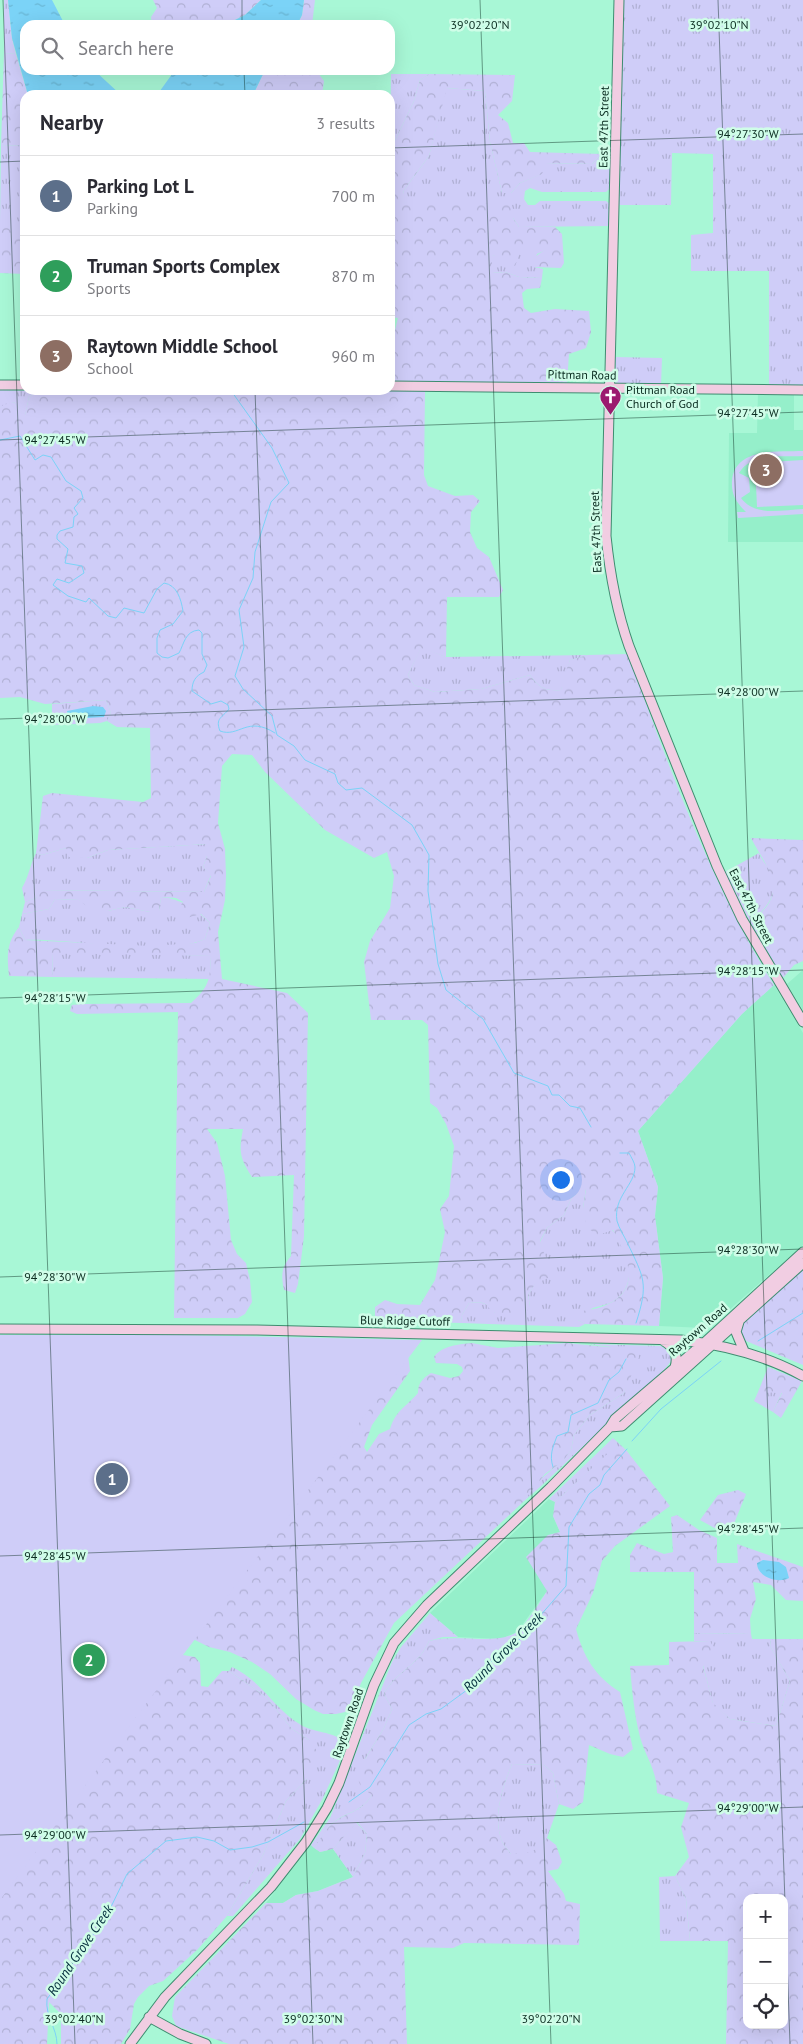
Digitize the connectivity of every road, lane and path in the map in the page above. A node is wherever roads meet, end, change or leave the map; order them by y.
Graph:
1 (619, 0) edge
2 (0, 385) edge
3 (20, 385) edge
4 (395, 386) edge
5 (610, 388) junction
6 (803, 390) edge
7 (803, 1022) edge
8 (803, 1252) edge
9 (803, 1263) edge
10 (739, 1322) junction
11 (0, 1329) edge
12 (662, 1340) junction
13 (704, 1343) junction
14 (714, 1344) junction
15 (744, 1351) junction
16 (675, 1367) junction
17 (803, 1376) edge
18 (610, 1427) junction
19 (149, 2017) junction
20 (130, 2044) edge
21 (206, 2044) edge

1 - 5 main road, East 47th Street
2 - 3 main road
4 - 5 main road, Pittman Road
5 - 6 main road, Pittman Road
5 - 7 main road, East 47th Street
8 - 13 main road, Raytown Road
9 - 10 main road, Raytown Road
10 - 14 main road, Raytown Road
10 - 15 main road
11 - 12 main road, Blue Ridge Cutoff
12 - 13 main road, Blue Ridge Cutoff
12 - 16 main road
13 - 14 main road, Blue Ridge Cutoff
13 - 16 main road, Raytown Road
14 - 15 main road, Blue Ridge Cutoff
14 - 18 main road, Raytown Road
15 - 17 main road, Blue Ridge Cutoff
16 - 18 main road, Raytown Road
18 - 19 main road, Raytown Road
19 - 20 main road, Raytown Road
19 - 21 main road

